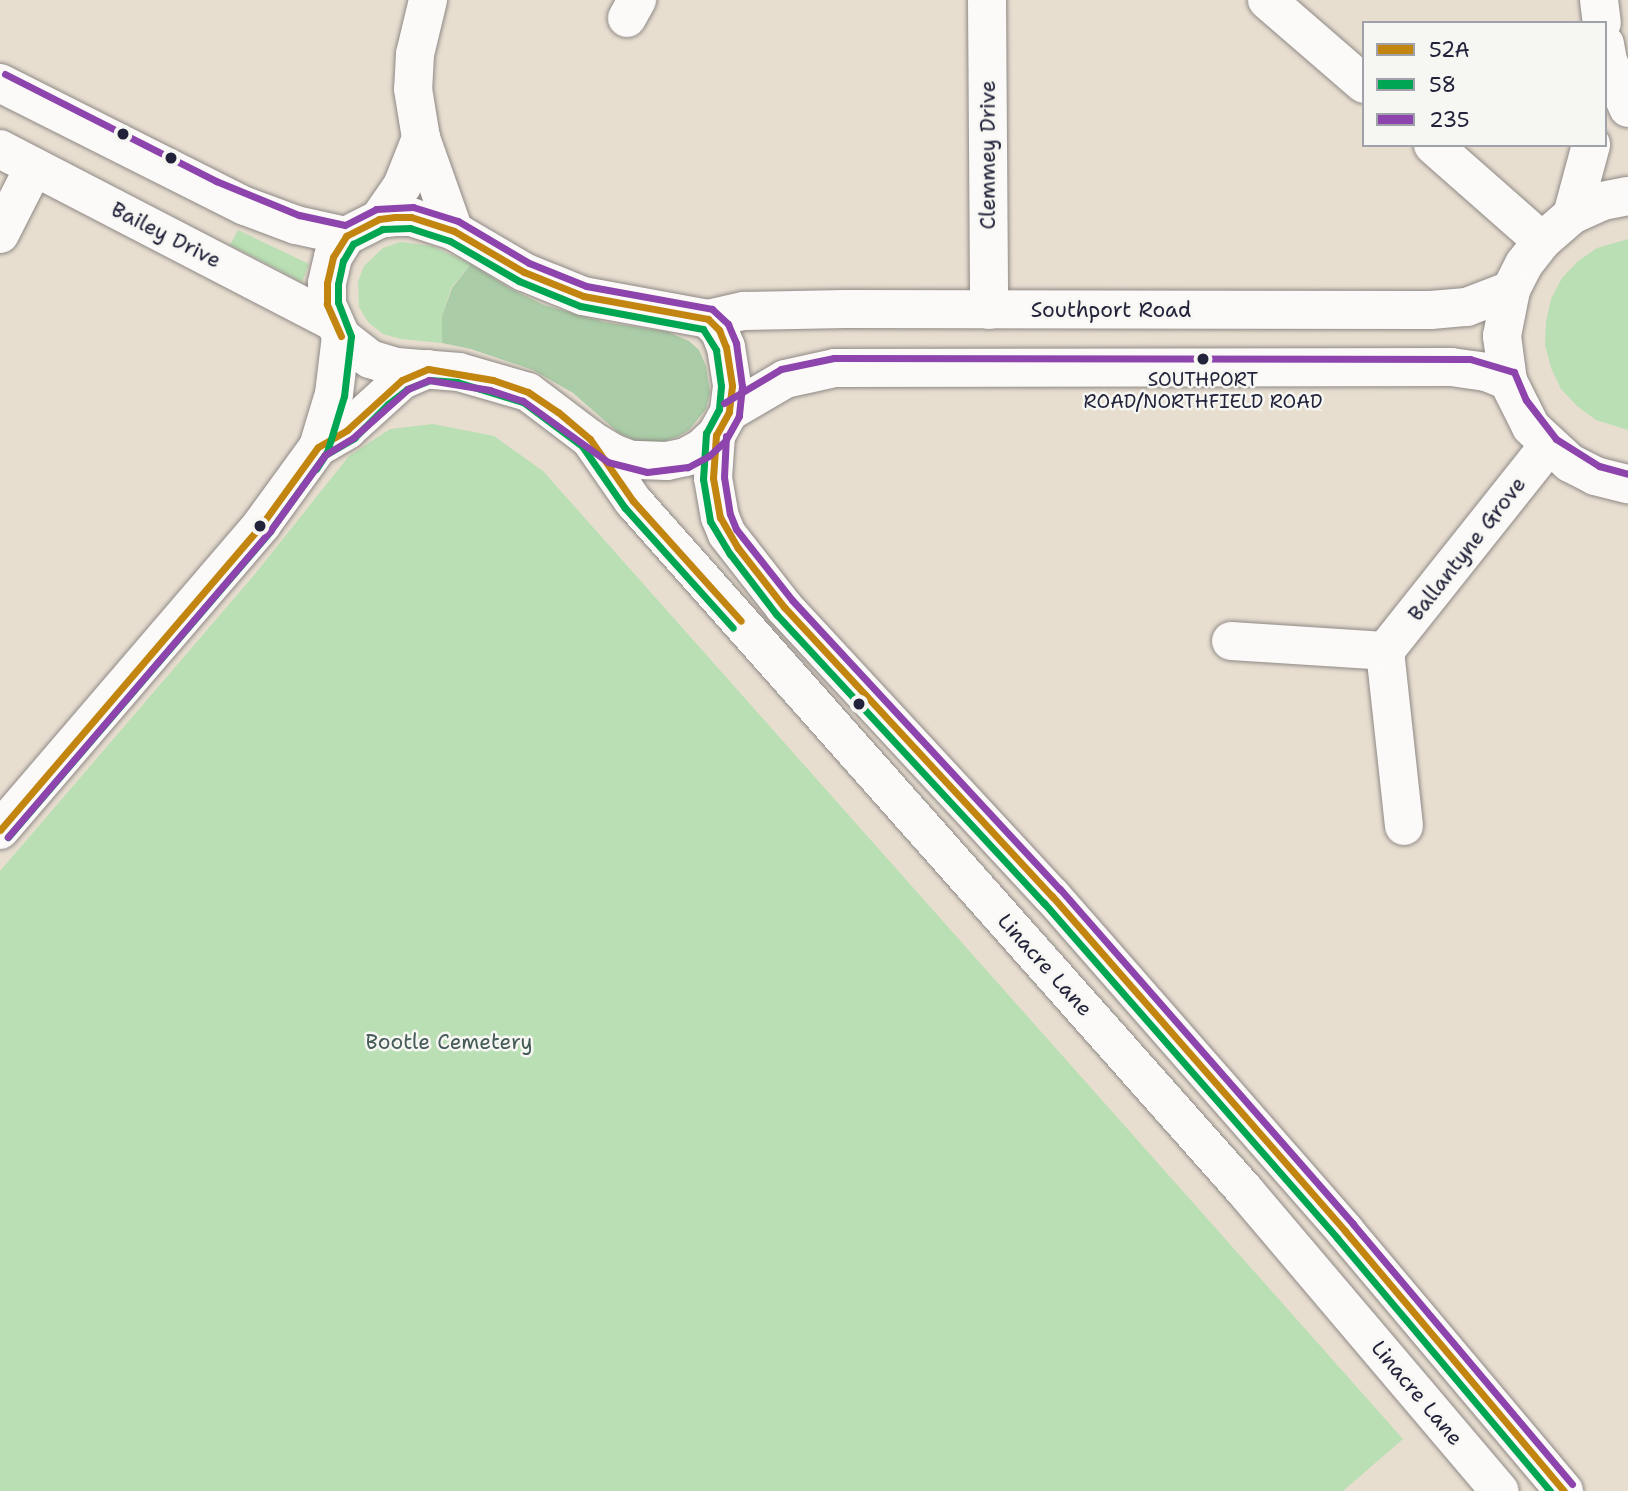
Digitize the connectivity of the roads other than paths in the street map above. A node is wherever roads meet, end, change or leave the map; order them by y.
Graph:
1 (428, 0) edge
2 (986, 0) edge
3 (1268, 0) edge
4 (1599, 0) edge
5 (1602, 21) edge
6 (1607, 62) edge
7 (0, 83) edge
8 (1362, 83) edge
9 (1628, 108) edge
10 (421, 138) junction
11 (1435, 147) edge
12 (1590, 147) edge
13 (0, 149) edge
14 (34, 167) junction
15 (1628, 196) edge
16 (1572, 215) junction
17 (380, 219) junction
18 (454, 231) junction
19 (0, 234) edge
20 (346, 236) junction
21 (1542, 241) junction
22 (1511, 290) junction
23 (989, 310) junction
24 (708, 318) junction
25 (337, 329) junction
26 (428, 369) junction
27 (1508, 382) junction
28 (723, 423) junction
29 (590, 439) junction
30 (1548, 446) junction
31 (318, 447) junction
32 (1626, 487) edge
33 (1231, 641) dead end
34 (1385, 651) junction
35 (1404, 826) dead end
36 (0, 830) edge
37 (1500, 1491) edge
38 (1564, 1491) edge

1 - 10 street
2 - 23 street, Clemmey Drive
3 - 8 street
4 - 5 street
6 - 9 street
7 - 20 street
10 - 17 street
10 - 18 street
11 - 21 street
12 - 16 street
13 - 14 street, Bailey Drive
14 - 19 street
14 - 25 street, Bailey Drive
15 - 16 street
16 - 21 street
17 - 18 street
17 - 20 street
18 - 24 street
20 - 25 street
21 - 22 street
22 - 23 street, Southport Road
22 - 27 street
23 - 24 street, Southport Road
24 - 28 street
25 - 26 street, Bailey Drive
25 - 31 street
26 - 29 street, Bailey Drive
26 - 31 street
27 - 28 street
27 - 30 street
28 - 29 street
28 - 38 street
29 - 37 street, Linacre Lane
30 - 32 street
30 - 34 street, Ballantyne Grove
31 - 36 street
33 - 34 street
34 - 35 street

